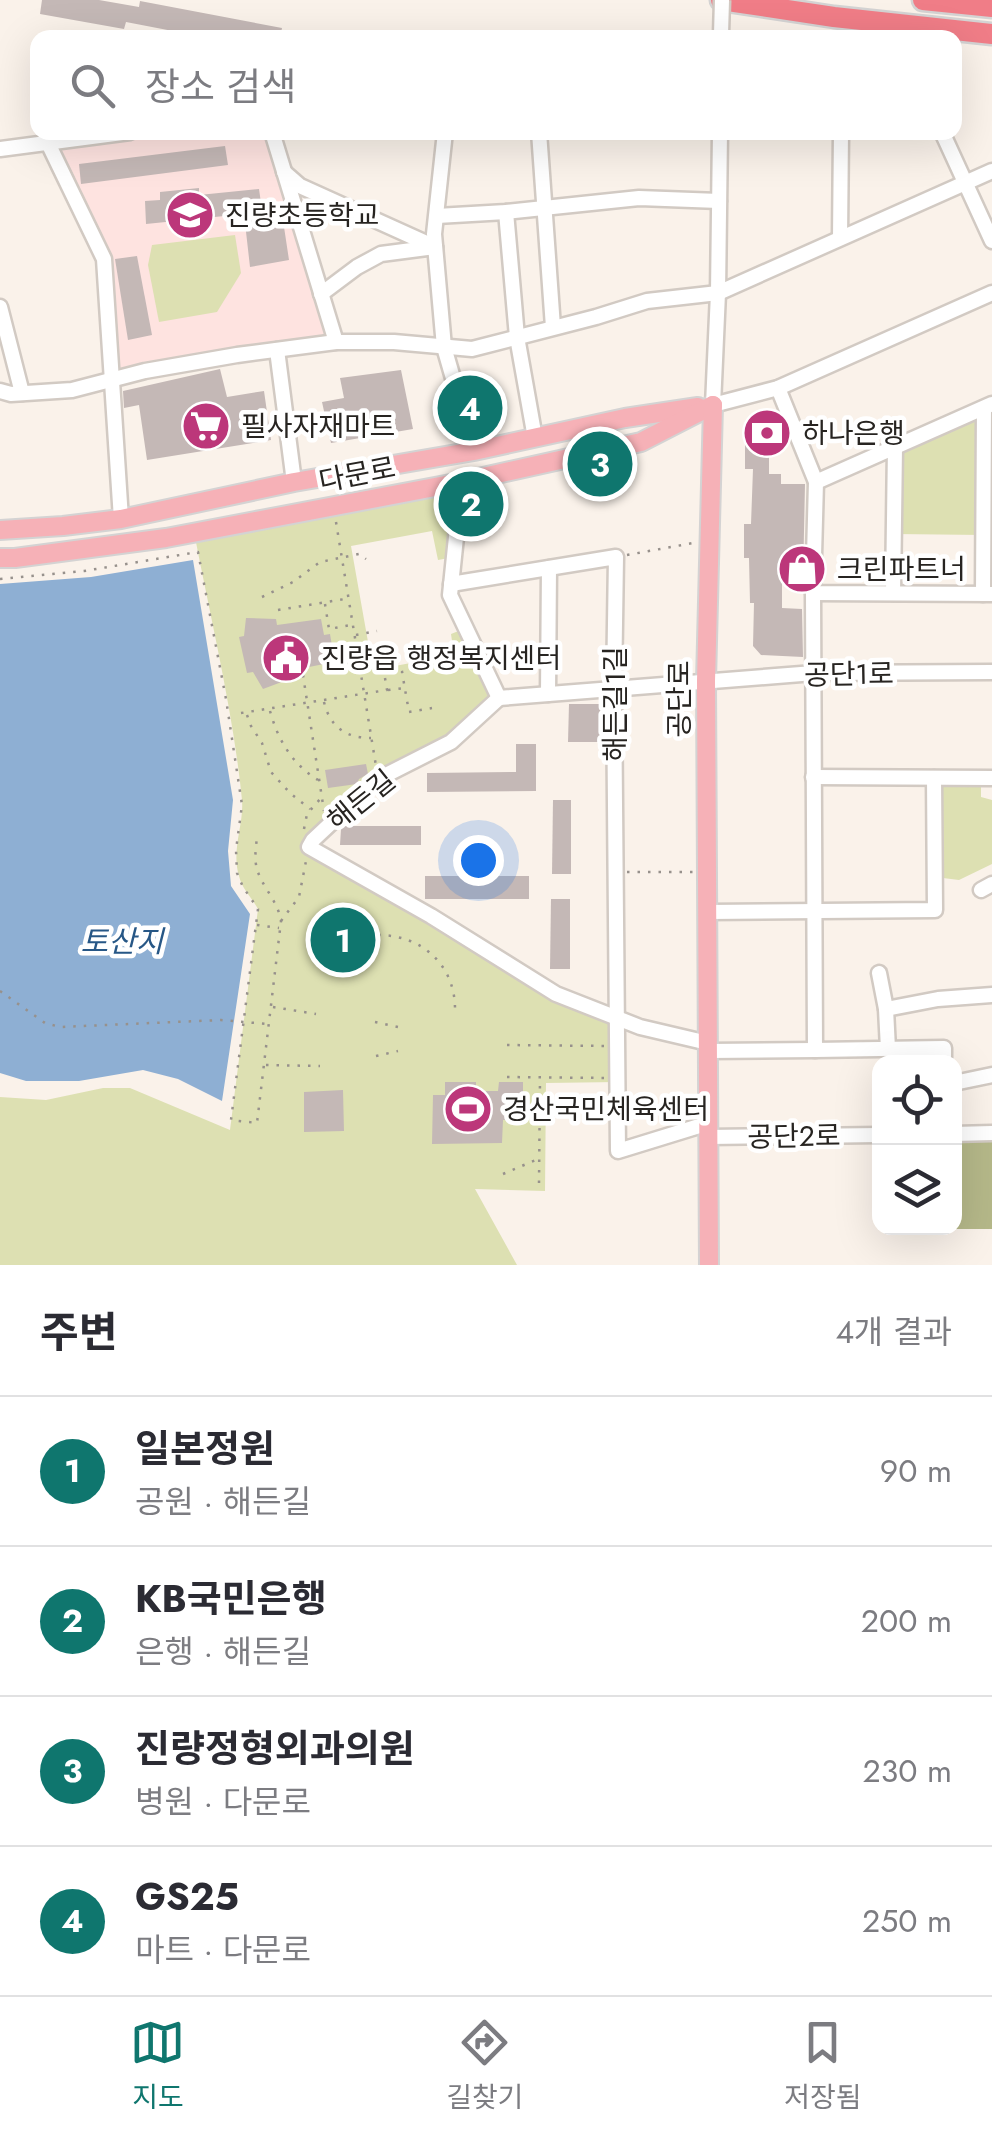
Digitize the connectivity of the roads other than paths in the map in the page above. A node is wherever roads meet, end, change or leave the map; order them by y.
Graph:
1 (722, 0) edge
2 (923, 0) edge
3 (992, 7) edge
4 (720, 30) edge
5 (952, 30) edge
6 (962, 31) edge
7 (992, 34) edge
8 (64, 140) edge
9 (274, 140) edge
10 (444, 140) edge
11 (540, 140) edge
12 (720, 140) edge
13 (840, 140) edge
14 (946, 140) edge
15 (48, 142) junction
16 (0, 149) edge
17 (992, 171) edge
18 (284, 172) junction
19 (965, 182) junction
20 (719, 201) junction
21 (544, 208) junction
22 (506, 212) junction
23 (436, 216) junction
24 (840, 238) junction
25 (992, 242) edge
26 (436, 248) junction
27 (718, 293) junction
28 (992, 293) edge
29 (321, 294) junction
30 (0, 308) edge
31 (553, 328) junction
32 (517, 337) junction
33 (336, 342) junction
34 (444, 347) junction
35 (277, 350) junction
36 (112, 380) junction
37 (778, 388) junction
38 (0, 391) edge
39 (22, 394) junction
40 (713, 405) junction
41 (988, 406) edge
42 (535, 438) junction
43 (895, 447) junction
44 (474, 451) junction
45 (294, 482) junction
46 (816, 482) junction
47 (456, 483) junction
48 (121, 518) junction
49 (0, 530) edge
50 (0, 558) edge
51 (549, 568) junction
52 (452, 584) junction
53 (813, 593) junction
54 (893, 593) junction
55 (988, 594) edge
56 (992, 672) edge
57 (814, 673) junction
58 (706, 681) junction
59 (614, 689) junction
60 (548, 694) junction
61 (499, 698) junction
62 (813, 776) junction
63 (934, 778) junction
64 (992, 778) edge
65 (814, 910) junction
66 (708, 912) junction
67 (879, 973) dead end
68 (992, 995) edge
69 (886, 1009) junction
70 (617, 1018) junction
71 (708, 1047) junction
72 (888, 1048) junction
73 (815, 1050) junction
74 (944, 1055) edge
75 (992, 1074) edge
76 (618, 1078) joint
77 (962, 1081) edge
78 (709, 1130) junction
79 (992, 1133) edge
80 (962, 1134) edge
81 (872, 1135) edge
82 (709, 1265) edge

1 - 4 street, bridge
1 - 5 highway
2 - 3 highway
6 - 7 highway
8 - 15 street
9 - 18 street
10 - 23 street
11 - 21 street
12 - 20 street, 공단로
13 - 24 street
14 - 19 street
15 - 16 street
15 - 36 street
17 - 19 street
18 - 26 street
18 - 29 street
19 - 24 street
19 - 25 street
20 - 21 street
20 - 27 street, 공단로
21 - 22 street
21 - 31 street
22 - 23 street
22 - 32 street
23 - 26 street
24 - 27 street
26 - 29 street
26 - 34 street
27 - 31 street
27 - 40 street, 공단로
28 - 37 street, 다문로
29 - 33 street
30 - 39 street
31 - 32 street
32 - 34 street
32 - 42 street
33 - 34 street
33 - 35 street
34 - 44 street
35 - 36 street
35 - 45 street
36 - 39 street
36 - 48 street
37 - 40 street, 다문로
37 - 46 street
38 - 39 street
40 - 42 main road, 다문로
40 - 47 main road, 다문로
40 - 58 main road, 공단로
41 - 43 street
41 - 55 street
42 - 44 main road, 다문로
43 - 46 street
43 - 54 street
44 - 45 main road, 다문로
45 - 48 main road, 다문로
46 - 53 street
47 - 50 main road, 다문로
47 - 52 street
48 - 49 main road, 다문로
51 - 52 street
51 - 59 street, 해든길1길
51 - 60 street
52 - 61 street
53 - 54 street
53 - 57 street
54 - 55 street
56 - 57 street, 공단1로
57 - 58 street, 공단1로
57 - 62 street
58 - 59 street, 공단1로
58 - 66 main road, 공단로
59 - 60 street, 공단1로
59 - 70 street, 해든길1길
60 - 61 street, 공단1로
61 - 70 street, 해든길
62 - 63 street
62 - 65 street
63 - 64 street
63 - 65 street
65 - 66 street
65 - 73 street
66 - 71 main road, 공단로
67 - 69 street
68 - 69 street
69 - 72 street
70 - 71 street, 해든길
70 - 76 street, 해든길1길
71 - 73 street, 해든길
71 - 78 main road, 공단로
72 - 73 street, 해든길
72 - 74 street, 해든길
75 - 77 street
76 - 78 street, 공단2로
78 - 81 street, 공단2로
78 - 82 main road, 공단로
79 - 80 street

